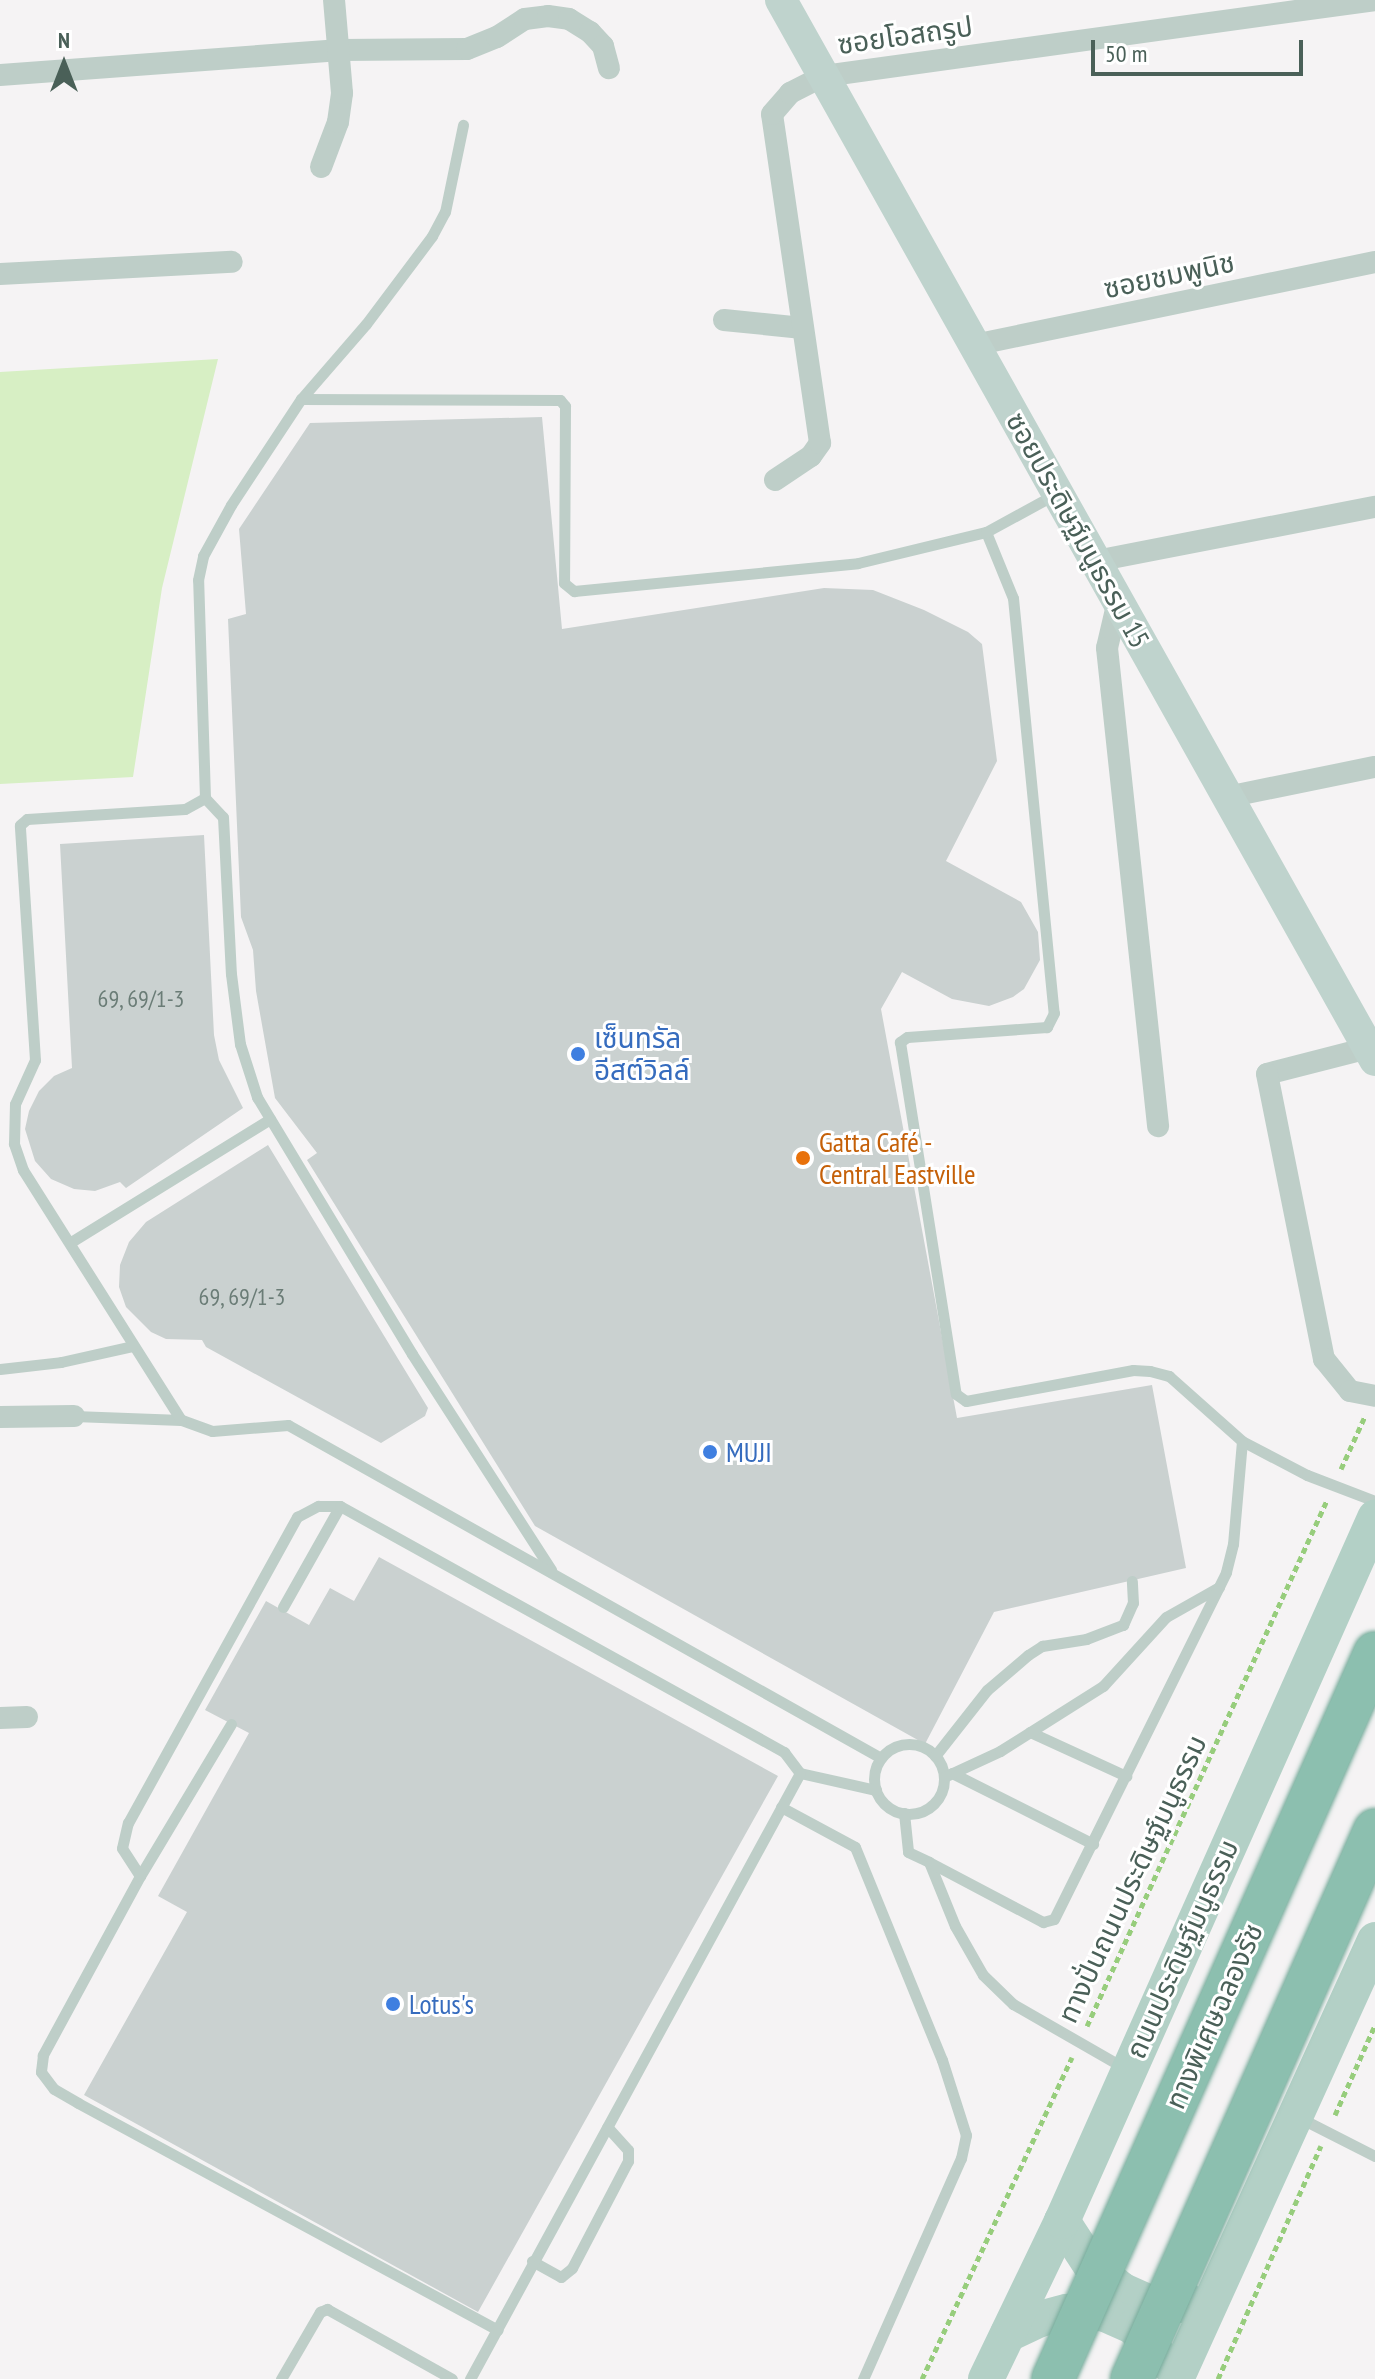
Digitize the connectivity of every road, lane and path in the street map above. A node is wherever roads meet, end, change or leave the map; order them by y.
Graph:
1 (334, 0) edge
2 (781, 0) edge
3 (1375, 0) edge
4 (340, 50) junction
5 (609, 68) dead end
6 (0, 75) edge
7 (824, 76) junction
8 (463, 125) dead end
9 (321, 167) dead end
10 (232, 262) dead end
11 (1375, 262) edge
12 (0, 274) edge
13 (724, 320) dead end
14 (803, 328) junction
15 (974, 345) junction
16 (301, 399) junction
17 (775, 480) dead end
18 (1058, 493) junction
19 (1375, 507) edge
20 (986, 532) junction
21 (1096, 561) junction
22 (1118, 601) junction
23 (1375, 767) edge
24 (1227, 797) junction
25 (205, 798) junction
26 (1372, 1054) edge
27 (270, 1119) junction
28 (1158, 1126) dead end
29 (71, 1242) junction
30 (133, 1346) junction
31 (0, 1369) edge
32 (1375, 1396) edge
33 (74, 1416) joint
34 (0, 1417) edge
35 (181, 1420) junction
36 (1242, 1441) junction
37 (1333, 1485) junction
38 (1375, 1501) edge
39 (340, 1506) junction
40 (1375, 1518) edge
41 (553, 1574) junction
42 (1132, 1581) dead end
43 (1220, 1587) junction
44 (283, 1607) dead end
45 (1375, 1653) edge
46 (27, 1717) dead end
47 (0, 1718) edge
48 (231, 1724) dead end
49 (1030, 1732) junction
50 (935, 1756) junction
51 (881, 1758) junction
52 (800, 1773) junction
53 (948, 1775) junction
54 (1126, 1776) junction
55 (876, 1790) junction
56 (781, 1807) junction
57 (904, 1813) junction
58 (1375, 1830) edge
59 (1093, 1844) junction
60 (929, 1862) junction
61 (140, 1876) junction
62 (1375, 1940) edge
63 (1375, 2025) edge
64 (1080, 2041) junction
65 (1127, 2070) junction
66 (1312, 2124) junction
67 (607, 2127) junction
68 (1375, 2156) edge
69 (1062, 2221) junction
70 (532, 2261) junction
71 (1222, 2276) junction
72 (497, 2330) junction
73 (1008, 2334) junction
74 (281, 2379) edge
75 (452, 2379) edge
76 (470, 2379) edge
77 (863, 2379) edge
78 (922, 2379) edge
79 (986, 2379) edge
80 (1053, 2379) edge
81 (1132, 2379) edge
82 (1173, 2379) edge
83 (1218, 2379) edge

1 - 4 street
2 - 7 street, ซอยประดิษฐ์มนูธรรม 15
3 - 7 street, ซอยโอสถรูป
4 - 5 street
4 - 6 street
4 - 9 street
7 - 14 street, ซอยโอสถรูป
7 - 15 street, ซอยประดิษฐ์มนูธรรม 15
8 - 16 lane
10 - 12 street
11 - 15 street, ซอยชมพูนิช
13 - 14 street
14 - 17 street, ซอยโอสถรูป
15 - 18 street, ซอยประดิษฐ์มนูธรรม 15
16 - 20 lane
16 - 25 lane
18 - 20 lane
18 - 21 street, ซอยประดิษฐ์มนูธรรม 15
19 - 21 street
20 - 36 lane
21 - 22 street, ซอยประดิษฐ์มนูธรรม 15
22 - 24 street, ซอยประดิษฐ์มนูธรรม 15
22 - 28 street
23 - 24 street
24 - 26 street, ซอยประดิษฐ์มนูธรรม 15
25 - 27 lane
25 - 29 lane
26 - 32 street
27 - 29 lane
27 - 41 lane
29 - 30 lane
30 - 31 lane
30 - 35 lane
32 - 37 path, ทางปั่นถนนประดิษฐ์มนูธรรม
33 - 34 street
33 - 35 lane
35 - 41 lane
36 - 37 lane
36 - 43 lane
37 - 38 lane
37 - 64 path, ทางปั่นถนนประดิษฐ์มนูธรรม
39 - 44 lane
39 - 52 lane
39 - 61 lane
40 - 65 main road, ถนนประดิษฐ์มนูธรรม
41 - 51 lane
42 - 50 lane
43 - 49 lane
43 - 54 lane
45 - 80 highway, ทางพิเศษฉลองรัช, bridge
46 - 47 street
48 - 61 lane
49 - 53 lane
49 - 54 lane
50 - 51 lane
50 - 53 lane
51 - 55 lane
52 - 55 lane
52 - 56 lane
53 - 57 lane
53 - 59 lane
54 - 59 lane
55 - 57 lane
56 - 67 lane
56 - 77 lane
57 - 60 lane
58 - 81 highway, bridge
59 - 60 lane
60 - 64 lane
61 - 72 lane
62 - 66 main road
63 - 66 path
64 - 65 lane
64 - 78 path, ทางปั่นถนนประดิษฐ์มนูธรรม
65 - 69 main road, ถนนประดิษฐ์มนูธรรม
66 - 68 lane
66 - 71 main road
66 - 83 path
67 - 70 lane
67 - 70 lane
69 - 71 main road
69 - 73 main road, ถนนประดิษฐ์มนูธรรม
70 - 72 lane
71 - 82 main road
72 - 76 lane
73 - 79 main road, ถนนประดิษฐ์มนูธรรม
73 - 82 main road
74 - 75 lane

